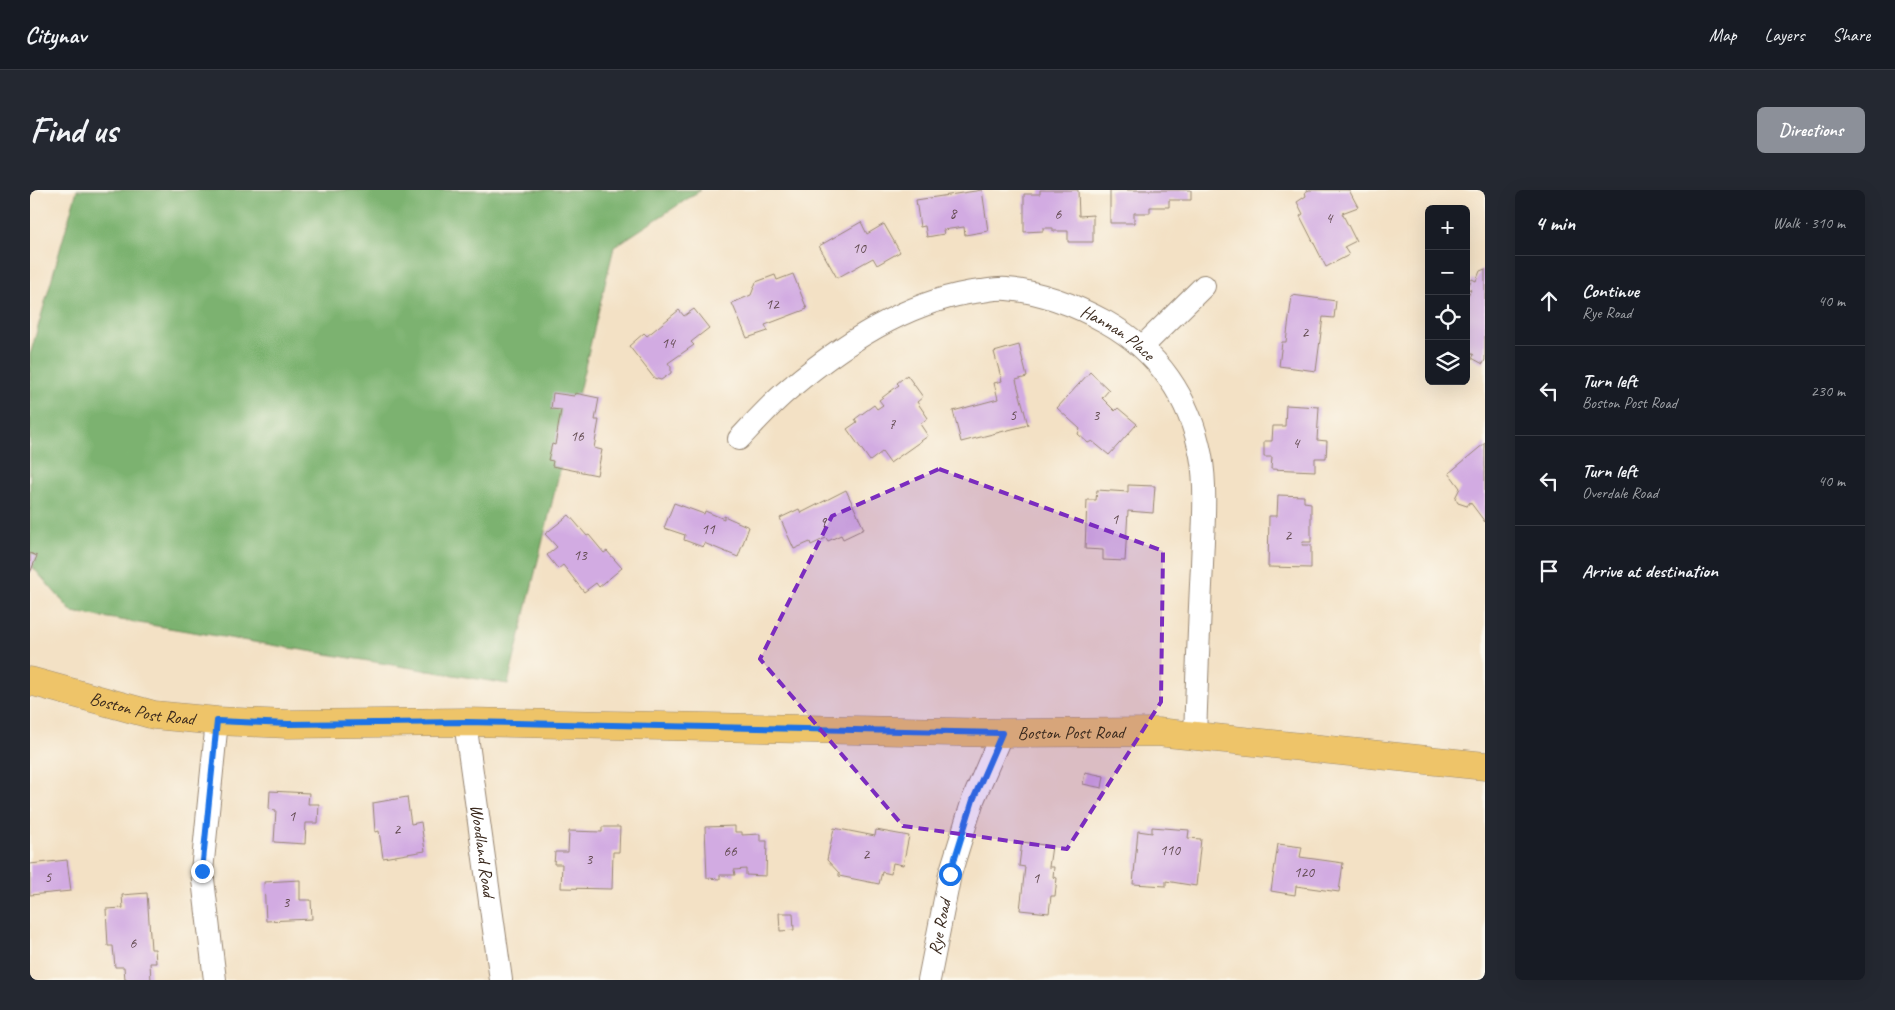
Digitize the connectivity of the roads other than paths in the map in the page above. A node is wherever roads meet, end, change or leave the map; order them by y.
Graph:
1 (1204, 286) dead end
2 (1142, 347) junction
3 (739, 438) dead end
4 (30, 681) edge
5 (217, 721) junction
6 (465, 722) junction
7 (1002, 733) junction
8 (1194, 736) junction
9 (1485, 766) edge
10 (215, 980) edge
11 (500, 980) edge
12 (929, 980) edge

1 - 2 street
2 - 3 street, Hannan Place
2 - 8 street, Hannan Place
4 - 5 main road, Boston Post Road
5 - 6 main road, Boston Post Road
5 - 10 street
6 - 7 main road, Boston Post Road
6 - 11 street, Woodland Road
7 - 8 main road, Boston Post Road
7 - 12 street, Rye Road
8 - 9 main road, Boston Post Road

